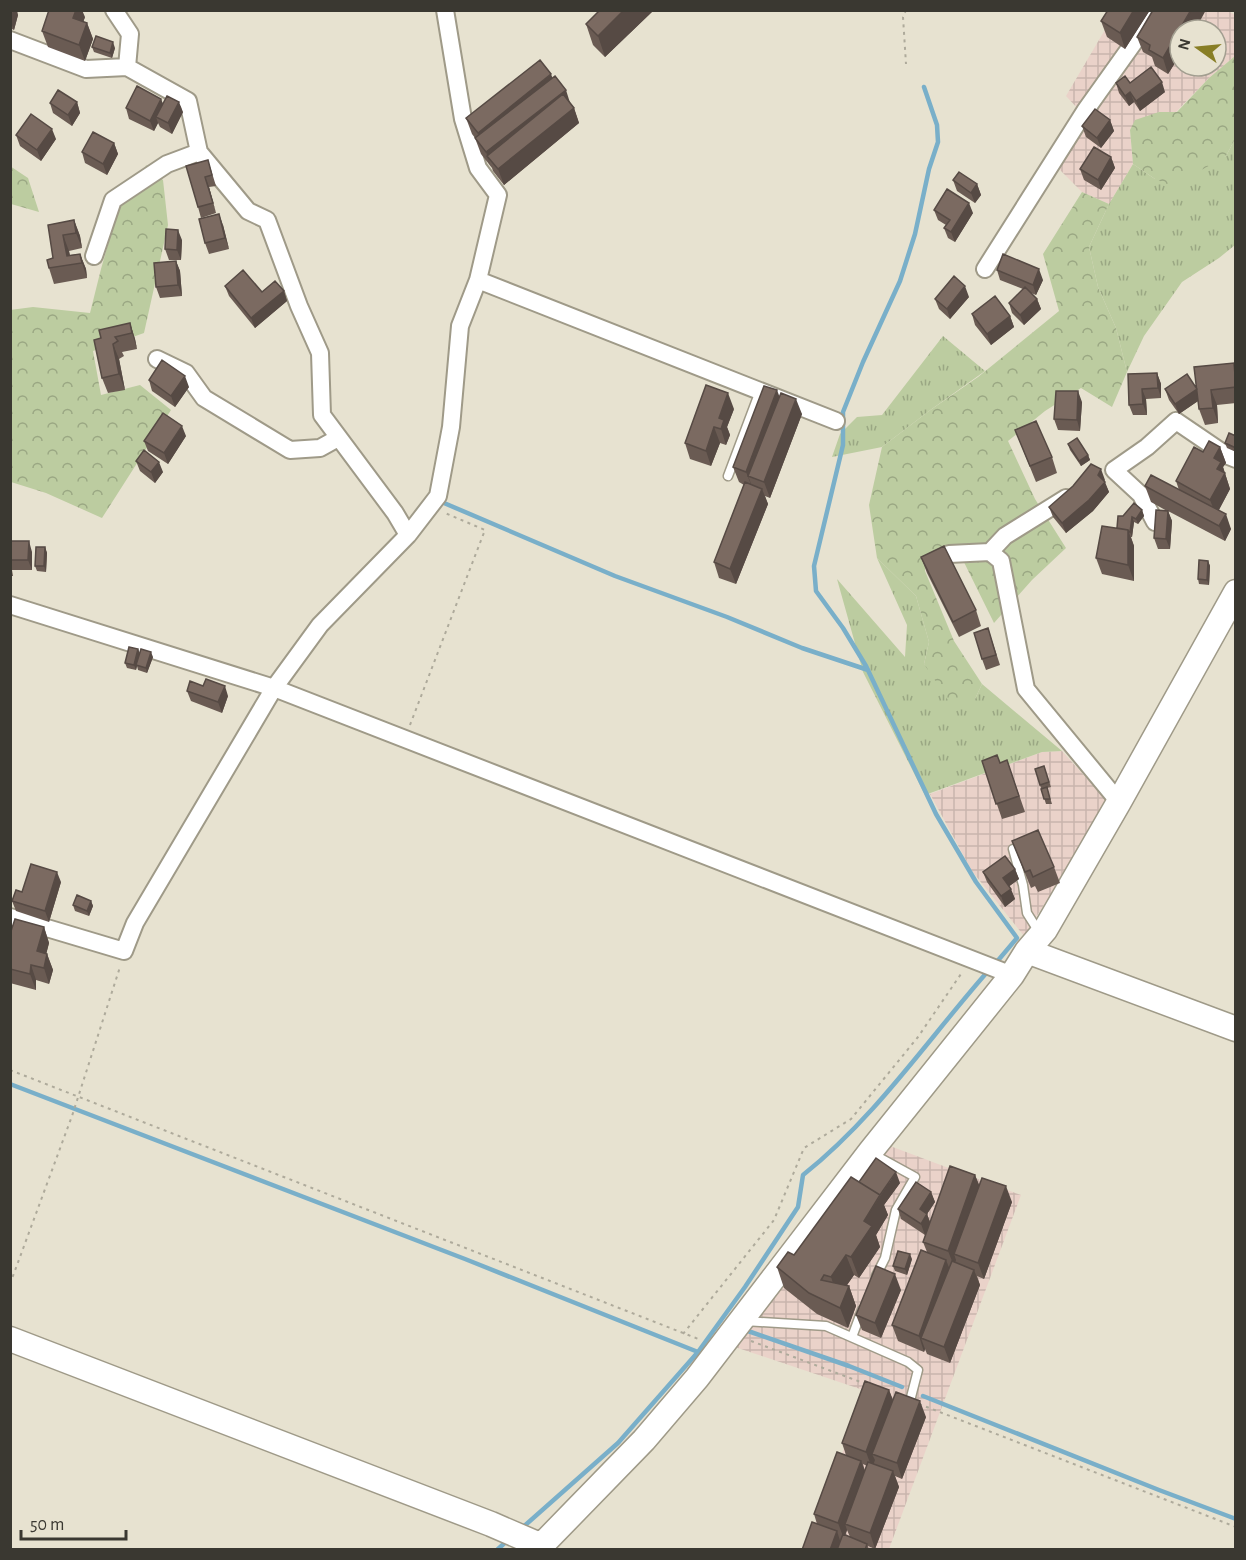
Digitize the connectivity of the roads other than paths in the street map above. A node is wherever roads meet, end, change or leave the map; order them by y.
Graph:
1 (114, 10) edge
2 (445, 10) edge
3 (1157, 10) edge
4 (10, 39) edge
5 (127, 67) junction
6 (199, 152) junction
7 (94, 256) dead end
8 (985, 269) dead end
9 (478, 280) junction
10 (157, 359) dead end
11 (760, 391) junction
12 (836, 421) dead end
13 (338, 438) junction
14 (1236, 459) edge
15 (728, 476) dead end
16 (1079, 488) edge
17 (1155, 522) edge
18 (408, 536) junction
19 (990, 552) junction
20 (949, 554) edge
21 (1236, 592) edge
22 (10, 605) edge
23 (274, 688) junction
24 (1119, 802) junction
25 (1013, 849) edge
26 (10, 917) edge
27 (1034, 943) junction
28 (992, 967) junction
29 (1236, 1029) edge
30 (870, 1152) junction
31 (872, 1285) edge
32 (864, 1304) edge
33 (736, 1327) junction
34 (852, 1337) junction
35 (10, 1339) edge
36 (910, 1401) edge
37 (535, 1545) edge

1 - 5 street
2 - 9 street
3 - 8 street
4 - 5 street
5 - 6 street
6 - 7 street
6 - 13 street
9 - 11 street
9 - 18 street
10 - 13 street
11 - 12 street
11 - 15 lane
13 - 18 street
14 - 17 street
16 - 19 street
18 - 23 street
19 - 20 street
19 - 24 street
21 - 24 street
22 - 23 street
23 - 26 street
23 - 28 street
24 - 27 street
25 - 27 lane
27 - 28 street
27 - 29 street
28 - 30 street
30 - 31 lane
30 - 33 street
32 - 34 lane
33 - 34 lane
33 - 37 street
34 - 36 lane
35 - 37 street

